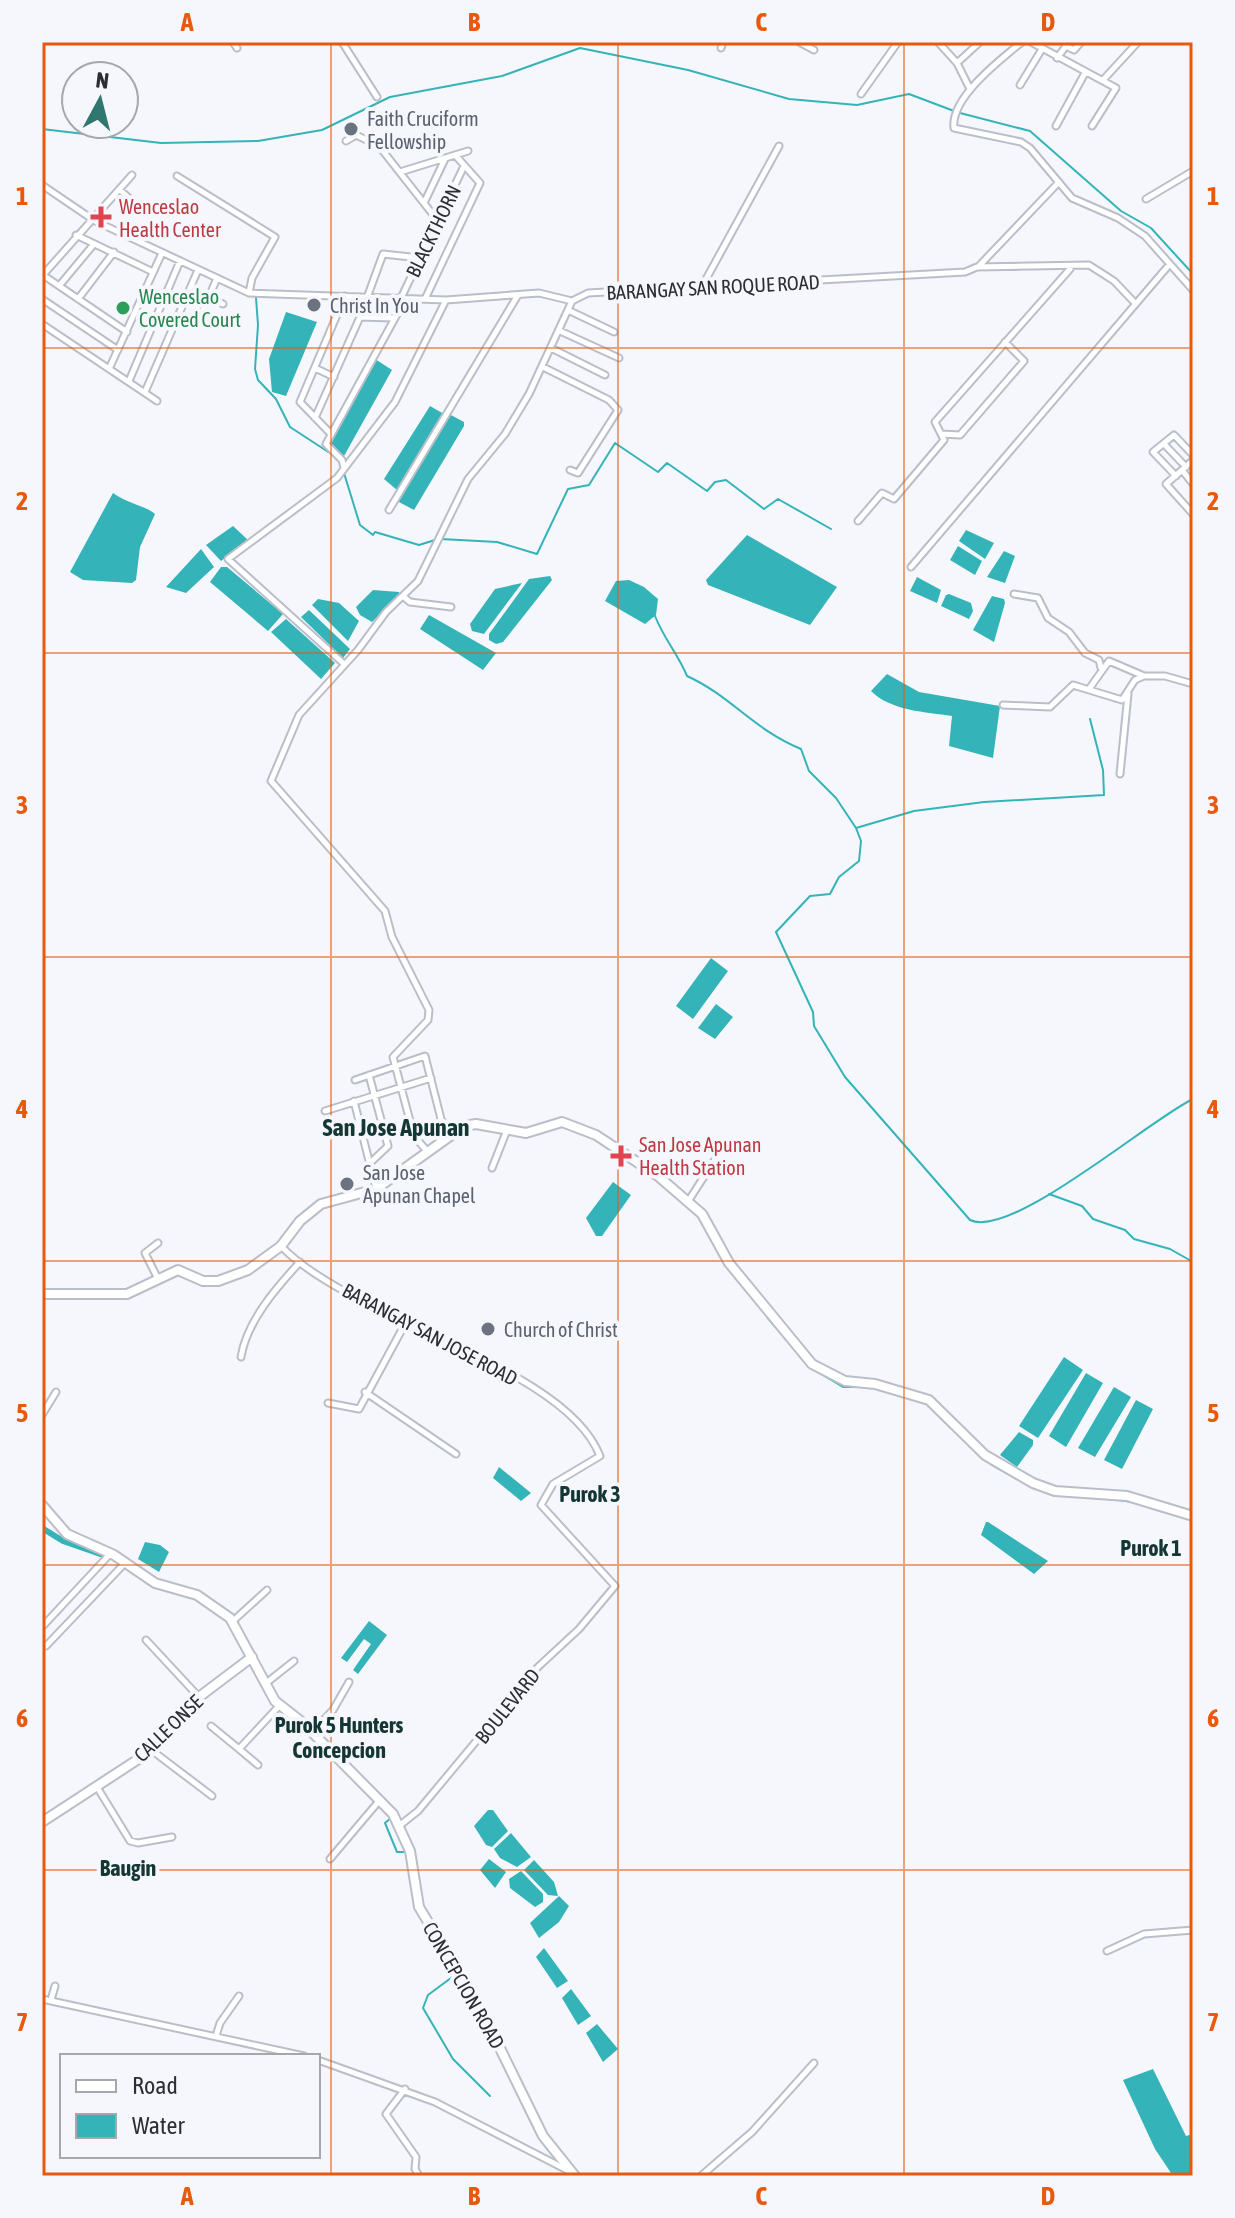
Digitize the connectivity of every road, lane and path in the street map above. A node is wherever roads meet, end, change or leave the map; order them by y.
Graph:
1 (342, 42) edge
2 (799, 42) edge
3 (898, 42) edge
4 (938, 42) edge
5 (980, 42) edge
6 (1022, 42) edge
7 (1031, 42) edge
8 (1081, 42) edge
9 (1138, 42) edge
10 (1042, 49) junction
11 (814, 50) dead end
12 (1057, 58) junction
13 (957, 63) junction
14 (1085, 73) junction
15 (1103, 80) junction
16 (1020, 85) dead end
17 (970, 89) junction
18 (861, 94) dead end
19 (377, 97) dead end
20 (1056, 126) dead end
21 (1092, 126) dead end
22 (346, 141) dead end
23 (779, 146) dead end
24 (468, 151) dead end
25 (456, 156) junction
26 (445, 159) junction
27 (464, 166) junction
28 (1193, 171) edge
29 (400, 172) junction
30 (132, 175) dead end
31 (177, 176) dead end
32 (1059, 182) junction
33 (42, 185) edge
34 (120, 190) junction
35 (1146, 199) dead end
36 (424, 203) junction
37 (138, 206) dead end
38 (91, 218) junction
39 (438, 221) junction
40 (76, 235) junction
41 (94, 244) junction
42 (114, 252) junction
43 (162, 253) junction
44 (420, 258) junction
45 (180, 261) junction
46 (1169, 265) junction
47 (977, 267) junction
48 (1071, 268) junction
49 (198, 270) junction
50 (153, 272) junction
51 (42, 276) edge
52 (217, 278) junction
53 (59, 286) junction
54 (705, 289) junction
55 (1193, 290) edge
56 (249, 293) junction
57 (518, 295) junction
58 (345, 296) junction
59 (367, 296) junction
60 (402, 296) junction
61 (209, 297) junction
62 (42, 299) edge
63 (78, 299) junction
64 (425, 299) junction
65 (446, 300) junction
66 (572, 301) junction
67 (1135, 303) junction
68 (223, 304) dead end
69 (570, 311) junction
70 (200, 317) dead end
71 (360, 317) junction
72 (392, 318) junction
73 (42, 324) edge
74 (560, 331) junction
75 (127, 332) junction
76 (614, 332) dead end
77 (1005, 342) junction
78 (551, 348) junction
79 (118, 350) junction
80 (619, 358) dead end
81 (543, 367) junction
82 (315, 368) junction
83 (109, 369) junction
84 (605, 375) dead end
85 (334, 377) junction
86 (129, 381) junction
87 (145, 392) junction
88 (157, 401) dead end
89 (315, 418) junction
90 (331, 434) junction
91 (941, 434) junction
92 (1164, 444) junction
93 (1193, 458) edge
94 (1184, 468) junction
95 (344, 469) junction
96 (570, 470) dead end
97 (1176, 476) junction
98 (1193, 484) edge
99 (389, 510) dead end
100 (1193, 514) edge
101 (858, 521) dead end
102 (911, 567) dead end
103 (1014, 594) dead end
104 (404, 597) junction
105 (451, 607) dead end
106 (343, 663) junction
107 (1101, 669) junction
108 (1144, 676) junction
109 (1193, 684) edge
110 (1089, 689) junction
111 (1128, 693) junction
112 (1003, 705) dead end
113 (1120, 774) dead end
114 (396, 1067) junction
115 (369, 1075) junction
116 (431, 1078) junction
117 (355, 1080) dead end
118 (401, 1087) junction
119 (374, 1095) junction
120 (354, 1101) junction
121 (325, 1111) dead end
122 (507, 1130) junction
123 (450, 1134) junction
124 (427, 1151) junction
125 (716, 1158) dead end
126 (369, 1164) junction
127 (492, 1168) dead end
128 (376, 1189) junction
129 (689, 1200) junction
130 (158, 1243) dead end
131 (281, 1246) junction
132 (300, 1262) junction
133 (158, 1279) junction
134 (42, 1294) edge
135 (406, 1322) junction
136 (241, 1357) dead end
137 (56, 1392) dead end
138 (365, 1392) junction
139 (328, 1403) dead end
140 (42, 1415) edge
141 (456, 1454) dead end
142 (42, 1505) edge
143 (1193, 1516) edge
144 (110, 1553) junction
145 (125, 1563) junction
146 (615, 1586) joint
147 (267, 1590) dead end
148 (233, 1621) junction
149 (42, 1627) edge
150 (146, 1640) dead end
151 (46, 1646) dead end
152 (250, 1659) junction
153 (294, 1661) dead end
154 (349, 1682) dead end
155 (264, 1684) junction
156 (199, 1697) junction
157 (279, 1706) junction
158 (211, 1726) dead end
159 (311, 1733) junction
160 (150, 1749) junction
161 (239, 1749) junction
162 (258, 1765) dead end
163 (96, 1786) junction
164 (212, 1796) dead end
165 (379, 1802) junction
166 (42, 1822) edge
167 (399, 1826) junction
168 (172, 1837) dead end
169 (330, 1859) dead end
170 (1193, 1930) edge
171 (1107, 1951) dead end
172 (55, 1986) dead end
173 (239, 1996) dead end
174 (42, 1999) edge
175 (51, 2000) junction
176 (216, 2036) junction
177 (295, 2054) edge
178 (320, 2061) edge
179 (814, 2063) dead end
180 (405, 2089) junction
181 (573, 2174) edge
182 (419, 2176) edge
183 (701, 2176) edge

1 - 19 street
2 - 11 street
3 - 18 street
4 - 13 street
5 - 13 street
6 - 17 street
7 - 10 street
8 - 12 street
9 - 15 street
10 - 12 street
10 - 16 street
12 - 14 street
13 - 17 street
14 - 15 street
14 - 20 street
15 - 21 street
17 - 32 street
22 - 29 street
23 - 54 street
24 - 25 street
25 - 26 street
25 - 27 street
26 - 29 street
26 - 36 street
27 - 39 street, BLACKTHORN
27 - 64 street
28 - 35 street
29 - 36 street
30 - 34 street
31 - 56 street
32 - 46 street
32 - 47 street
33 - 38 street
34 - 37 street
34 - 38 street
36 - 39 street
38 - 40 street
38 - 43 street
39 - 44 street, BLACKTHORN
40 - 41 street
40 - 51 street
41 - 42 street
41 - 53 street
42 - 50 street
42 - 63 street
43 - 45 street
43 - 50 street
44 - 59 street
44 - 60 street, BLACKTHORN
45 - 49 street
45 - 86 street
46 - 55 street
46 - 67 street
47 - 48 street, BARANGAY SAN ROQUE ROAD
47 - 54 street, BARANGAY SAN ROQUE ROAD
48 - 67 street, BARANGAY SAN ROQUE ROAD
48 - 77 street
49 - 52 street
49 - 87 street
50 - 75 street
51 - 53 street
52 - 56 street
52 - 61 street
53 - 63 street
54 - 66 street, BARANGAY SAN ROQUE ROAD
56 - 58 street
57 - 65 street
57 - 66 street
57 - 99 street
58 - 59 street
58 - 82 street
59 - 60 street
59 - 71 street
60 - 64 street
60 - 72 street, BLACKTHORN
61 - 68 street
61 - 70 street
62 - 79 street
63 - 75 street
64 - 65 street
65 - 95 street
66 - 69 street
67 - 102 street
69 - 74 street
69 - 76 street
71 - 72 street
71 - 85 street
72 - 90 street, BLACKTHORN
73 - 83 street
74 - 78 street
74 - 80 street
75 - 79 street
77 - 91 street
77 - 91 street
78 - 81 street
78 - 84 street
79 - 83 street
81 - 96 street
81 - 104 street
82 - 85 street
82 - 89 street
83 - 86 street
85 - 89 street
86 - 87 street
87 - 88 street
89 - 90 street
90 - 95 street
91 - 101 street
92 - 93 street
92 - 94 street
92 - 97 street
93 - 94 street
94 - 97 street
94 - 98 street
95 - 106 street
97 - 100 street
103 - 107 street
104 - 105 street
104 - 106 street
106 - 114 street
107 - 108 street
107 - 110 street
108 - 109 street
108 - 111 street
110 - 111 street
110 - 112 street
111 - 113 street
114 - 115 street
114 - 116 street
114 - 118 street
115 - 117 street
115 - 119 street
116 - 118 street
116 - 123 street
118 - 119 street
118 - 124 street
119 - 120 street
119 - 126 street
120 - 121 street
120 - 126 street
122 - 123 street
122 - 127 street
122 - 129 street
123 - 124 street
124 - 128 street
125 - 129 street
126 - 128 street
128 - 131 street
129 - 143 street
130 - 133 street
131 - 132 street, BARANGAY SAN JOSE ROAD
131 - 133 street
132 - 135 street, BARANGAY SAN JOSE ROAD
132 - 136 street
133 - 134 street
135 - 138 street
135 - 146 street, BARANGAY SAN JOSE ROAD
137 - 140 street
138 - 139 street
138 - 141 street
142 - 144 street
144 - 145 street
144 - 149 street
145 - 148 street
145 - 151 street
146 - 167 street, BOULEVARD
147 - 148 street
148 - 152 street, CONCEPCION ROAD
150 - 156 street
152 - 155 street, CONCEPCION ROAD
152 - 156 street, CALLE ONSE
153 - 155 street
154 - 159 street
155 - 157 street, CONCEPCION ROAD
156 - 160 street, CALLE ONSE
157 - 159 street, CONCEPCION ROAD
157 - 161 street
158 - 161 street
159 - 165 street, CONCEPCION ROAD
160 - 163 street, CALLE ONSE
160 - 164 street
161 - 162 street
163 - 166 street, CALLE ONSE
163 - 168 street
165 - 167 street, CONCEPCION ROAD
165 - 169 street
167 - 181 street, CONCEPCION ROAD
170 - 171 street
172 - 175 street
173 - 176 street
174 - 175 street
175 - 176 street
176 - 177 street
178 - 180 street
179 - 183 street
180 - 181 street
180 - 182 street

